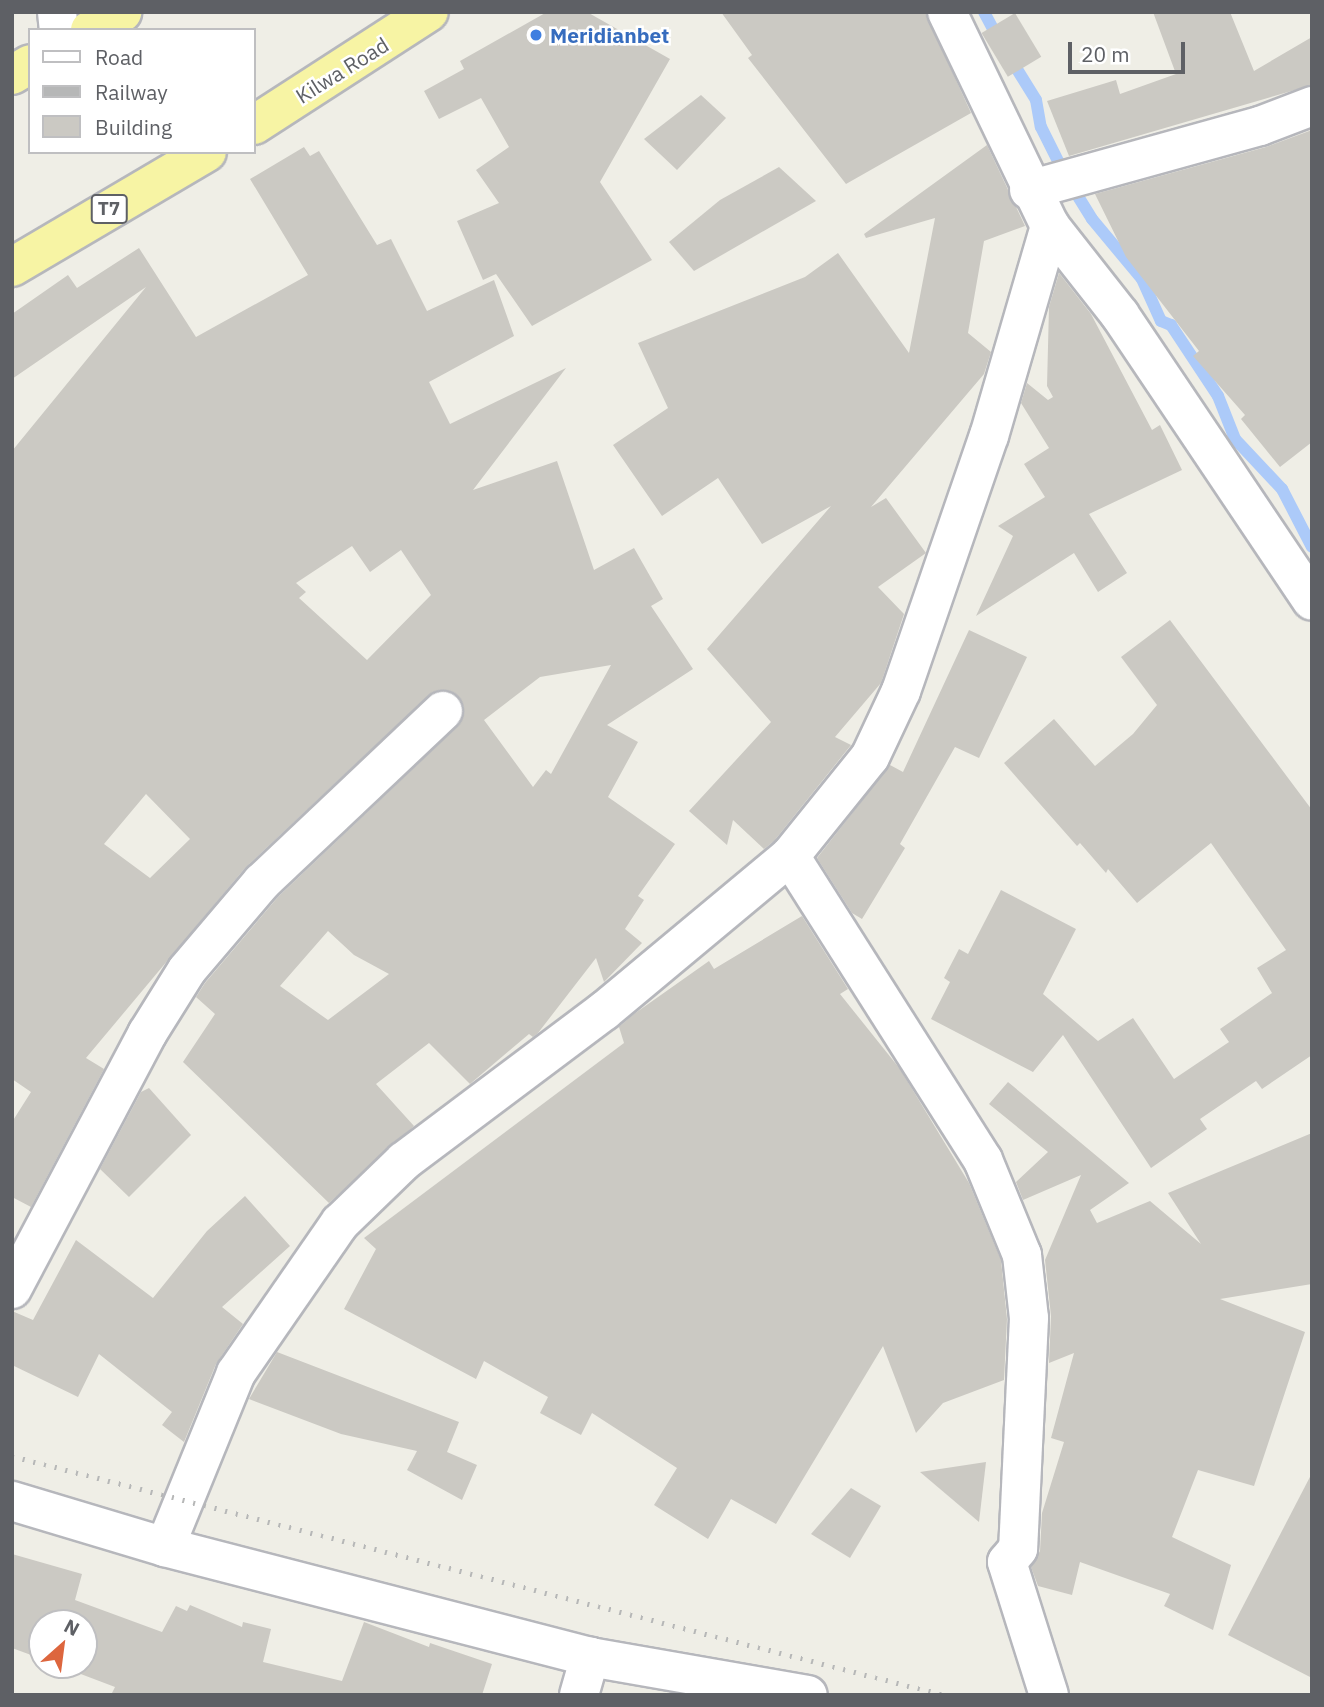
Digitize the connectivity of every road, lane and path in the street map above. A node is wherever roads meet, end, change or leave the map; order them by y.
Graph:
1 (122, 12) edge
2 (429, 12) edge
3 (947, 12) edge
4 (94, 28) edge
5 (28, 65) edge
6 (12, 75) edge
7 (1312, 106) edge
8 (256, 124) edge
9 (204, 154) edge
10 (1029, 190) junction
11 (1050, 226) junction
12 (12, 267) edge
13 (1299, 556) edge
14 (1312, 601) edge
15 (443, 711) dead end
16 (790, 856) junction
17 (12, 1289) edge
18 (12, 1501) edge
19 (165, 1547) junction
20 (590, 1657) junction
21 (579, 1695) edge
22 (808, 1695) edge
23 (1049, 1695) edge

1 - 4 highway
2 - 8 highway, Kilwa Road
3 - 10 street
5 - 6 highway
7 - 10 street
9 - 12 highway, T7
10 - 11 street
11 - 13 street
11 - 16 street
13 - 14 street
15 - 17 street
16 - 19 street
16 - 23 street
18 - 19 street
19 - 20 street
20 - 21 street
20 - 22 street

